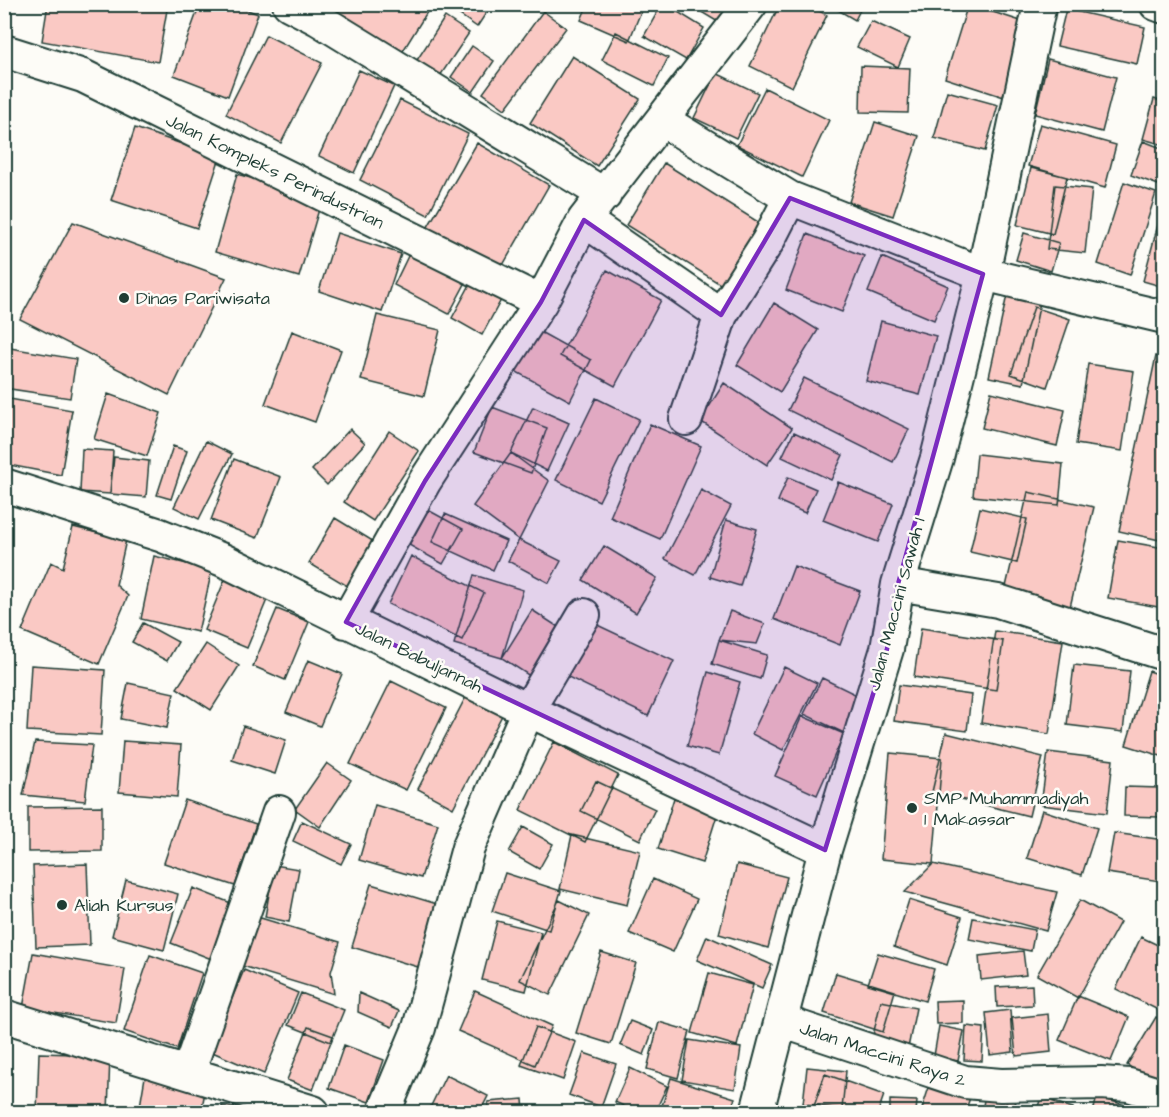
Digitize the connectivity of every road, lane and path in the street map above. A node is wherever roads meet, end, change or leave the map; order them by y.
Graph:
1 (289, 4) edge
2 (751, 4) edge
3 (1041, 4) edge
4 (1156, 4) edge
5 (1164, 7) edge
6 (4, 51) edge
7 (662, 120) junction
8 (604, 195) junction
9 (790, 198) junction
10 (584, 220) junction
11 (983, 274) junction
12 (541, 302) junction
13 (721, 315) junction
14 (1164, 317) edge
15 (686, 419) dead end
16 (4, 485) edge
17 (898, 584) junction
18 (584, 615) dead end
19 (346, 622) junction
20 (1164, 654) edge
21 (528, 710) junction
22 (279, 812) dead end
23 (825, 850) junction
24 (4, 1016) edge
25 (781, 1022) junction
26 (188, 1073) junction
27 (1164, 1096) edge
28 (313, 1113) edge
29 (384, 1113) edge
30 (757, 1113) edge

1 - 8 street
2 - 7 street
3 - 11 street, Jalan Maccini Sawah 1
4 - 5 street
6 - 12 street, Jalan Kompleks Perindustrian
7 - 8 street
7 - 9 street
8 - 10 street
9 - 11 street
9 - 13 street
10 - 12 street
10 - 13 street
11 - 14 street
11 - 17 street, Jalan Maccini Sawah 1
12 - 19 street
13 - 15 street
16 - 19 street, Jalan Babuljannah
17 - 20 street
17 - 23 street, Jalan Maccini Sawah 1
18 - 21 street
19 - 21 street, Jalan Babuljannah
21 - 23 street, Jalan Babuljannah
21 - 29 street
22 - 26 street
23 - 25 street, Jalan Maccini Sawah 1
24 - 26 street
25 - 27 street, Jalan Maccini Raya 2
25 - 30 street, Jalan Maccini Sawah 1
26 - 28 street

